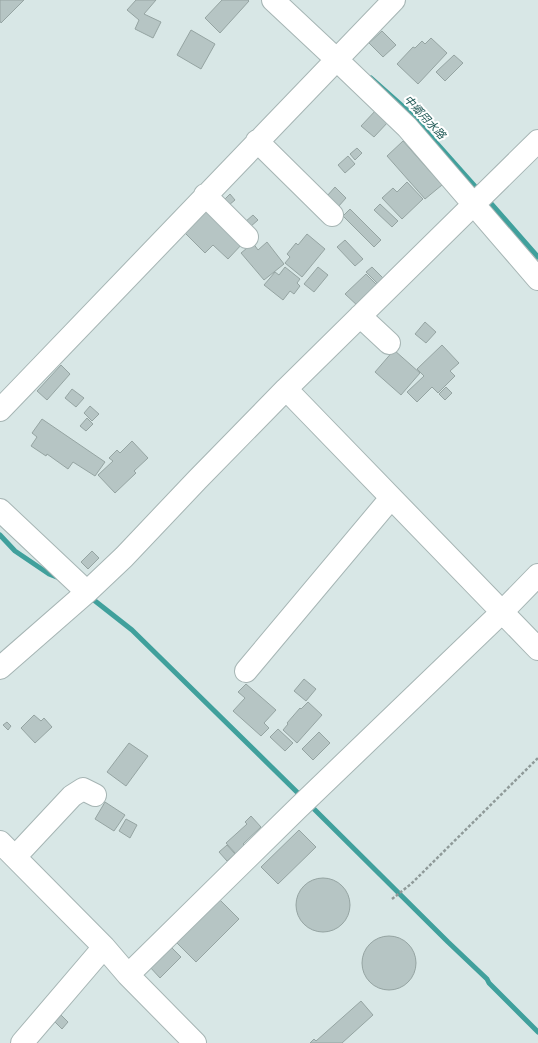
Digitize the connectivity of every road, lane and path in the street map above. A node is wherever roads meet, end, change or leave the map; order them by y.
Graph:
1 (274, 0) edge
2 (394, 0) edge
3 (336, 59) junction
4 (538, 141) edge
5 (257, 142) junction
6 (206, 195) junction
7 (474, 204) junction
8 (332, 215) dead end
9 (247, 237) dead end
10 (538, 279) edge
11 (360, 316) junction
12 (389, 344) dead end
13 (286, 389) junction
14 (0, 410) edge
15 (391, 498) junction
16 (0, 510) edge
17 (538, 575) edge
18 (87, 592) junction
19 (502, 612) junction
20 (538, 649) edge
21 (0, 668) edge
22 (246, 672) dead end
23 (538, 758) edge
24 (95, 795) dead end
25 (7, 849) edge
26 (392, 899) dead end
27 (104, 947) junction
28 (128, 975) junction
29 (22, 1043) edge
30 (195, 1043) edge

1 - 3 street
2 - 3 street
3 - 5 street
3 - 7 street
4 - 7 street
5 - 6 street
5 - 8 street
6 - 9 street
6 - 14 street
7 - 10 street
7 - 11 street
11 - 12 street
11 - 13 street
13 - 15 street
13 - 18 street
15 - 19 street
15 - 22 street
16 - 18 street
17 - 19 street
18 - 21 street
19 - 20 street
19 - 28 street
23 - 26 path
24 - 25 street
25 - 27 street
27 - 28 street
27 - 29 street
28 - 30 street

